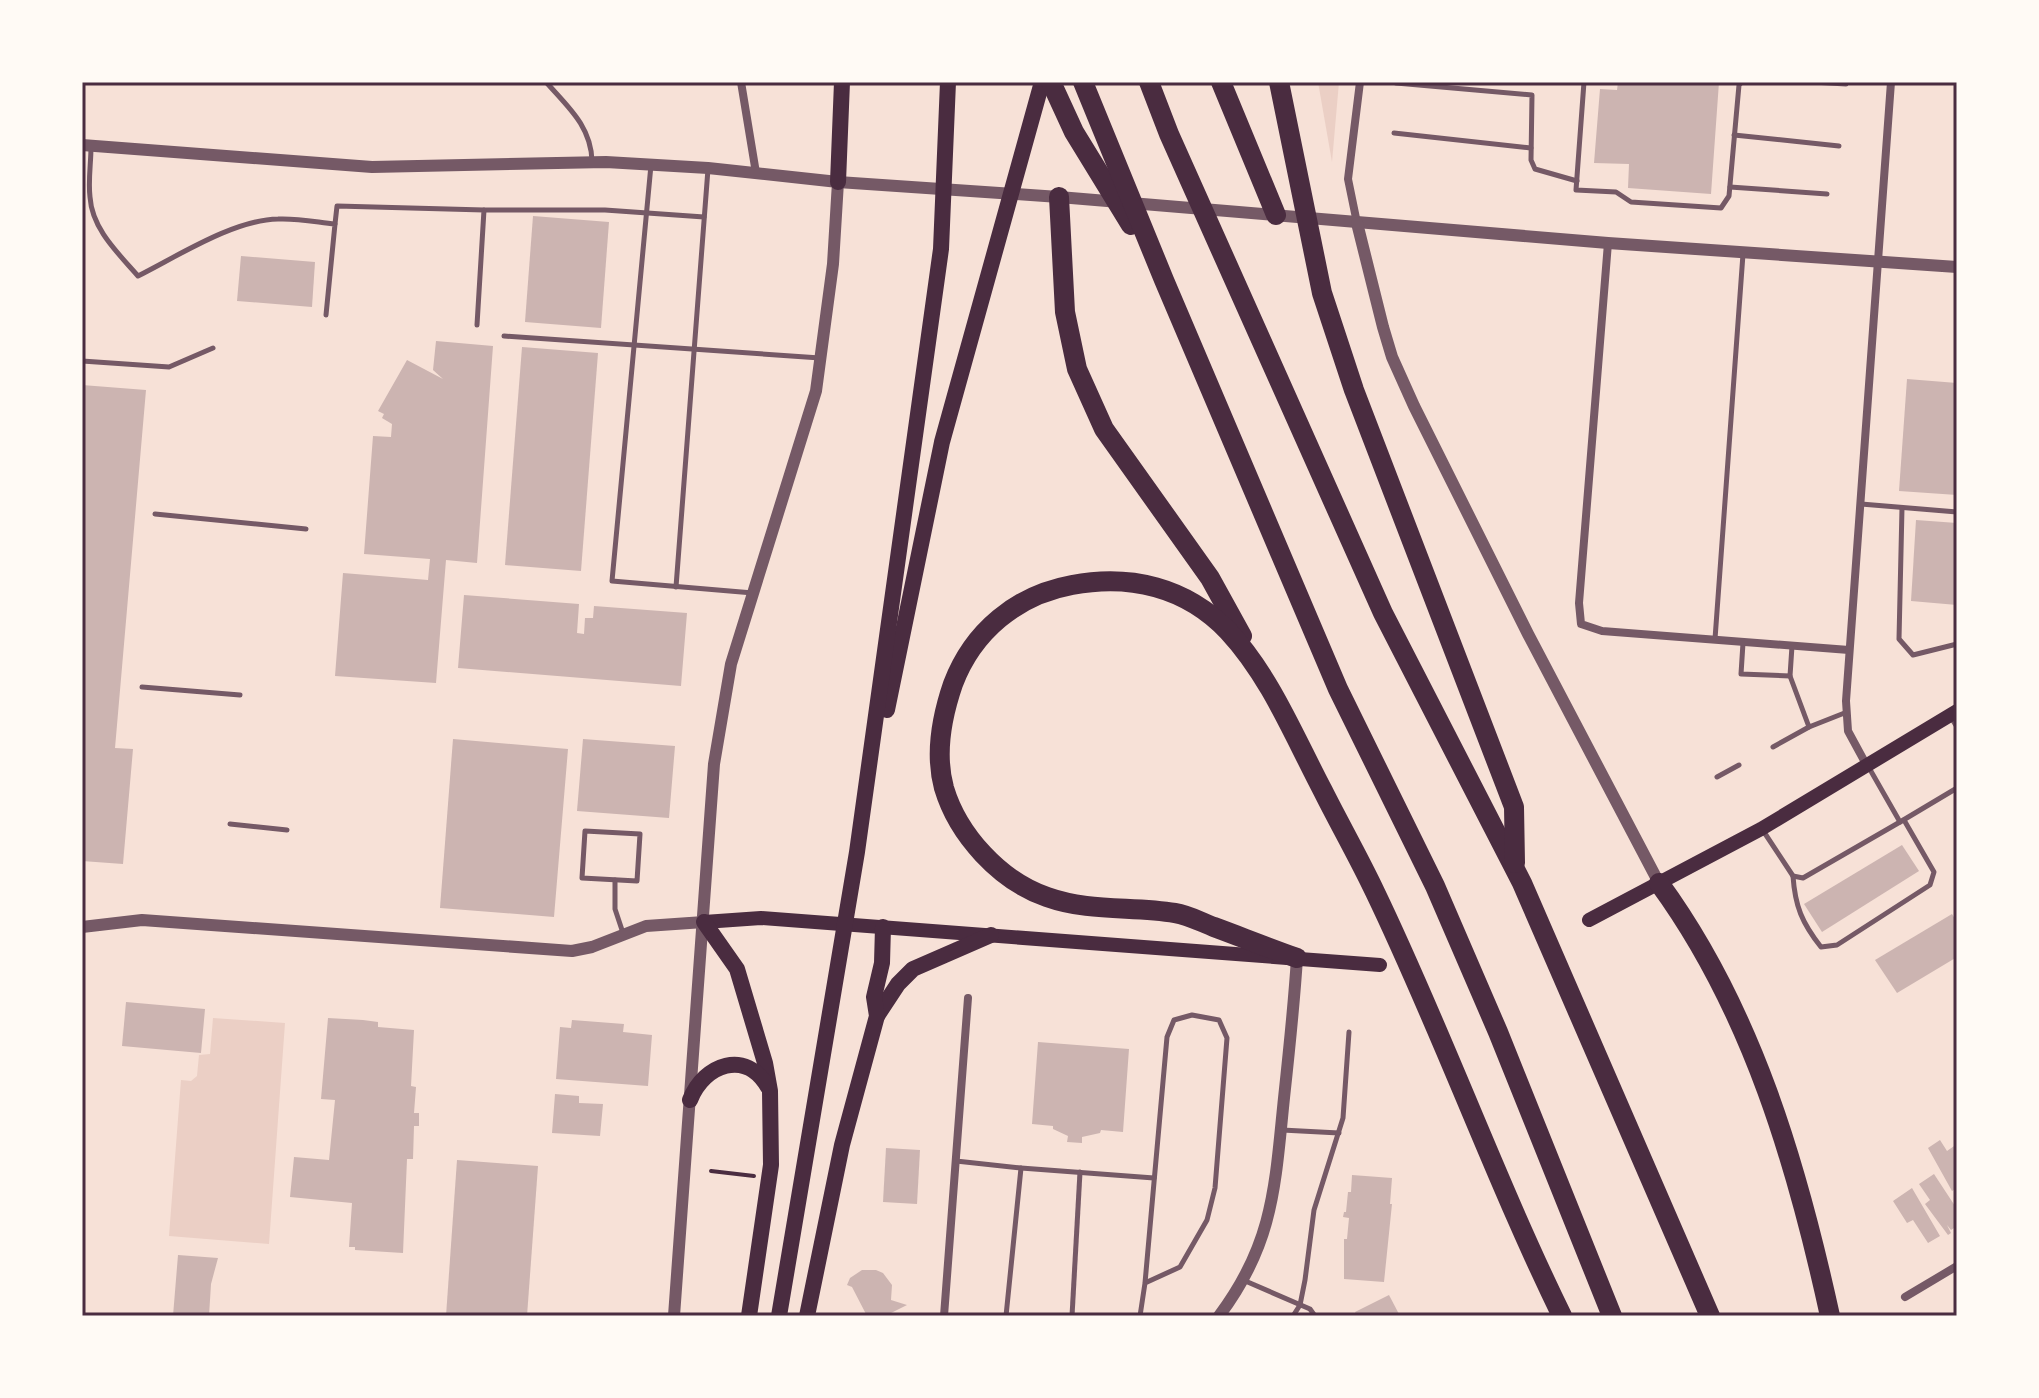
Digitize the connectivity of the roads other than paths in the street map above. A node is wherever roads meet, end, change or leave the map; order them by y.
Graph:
1 (546, 82) edge
2 (741, 82) edge
3 (842, 82) edge
4 (948, 82) edge
5 (1042, 82) edge
6 (1051, 82) edge
7 (1083, 82) edge
8 (1149, 82) edge
9 (1221, 82) edge
10 (1279, 82) edge
11 (1360, 82) edge
12 (1584, 82) edge
13 (1742, 82) edge
14 (1813, 82) edge
15 (1891, 82) edge
16 (1396, 83) edge
17 (1846, 84) dead end
18 (1394, 133) dead end
19 (1734, 135) junction
20 (87, 145) edge
21 (1839, 146) dead end
22 (1531, 148) junction
23 (592, 163) junction
24 (651, 164) junction
25 (708, 168) junction
26 (756, 173) junction
27 (1577, 181) junction
28 (838, 182) junction
29 (1730, 187) junction
30 (1827, 194) dead end
31 (1059, 197) junction
32 (484, 210) junction
33 (647, 213) junction
34 (1276, 215) junction
35 (704, 217) junction
36 (1357, 223) junction
37 (335, 224) junction
38 (1608, 243) junction
39 (1743, 253) junction
40 (1878, 262) junction
41 (1957, 267) edge
42 (1164, 280) junction
43 (326, 315) dead end
44 (477, 325) dead end
45 (504, 336) dead end
46 (634, 345) junction
47 (213, 348) dead end
48 (694, 349) junction
49 (821, 358) junction
50 (82, 361) edge
51 (1860, 504) junction
52 (1902, 508) junction
53 (1957, 512) edge
54 (155, 514) dead end
55 (306, 529) dead end
56 (676, 587) junction
57 (753, 593) junction
58 (1715, 640) junction
59 (1743, 642) junction
60 (1957, 644) edge
61 (1792, 646) junction
62 (1849, 650) junction
63 (1790, 676) junction
64 (142, 687) dead end
65 (240, 695) dead end
66 (1283, 712) junction
67 (1847, 712) junction
68 (1955, 718) edge
69 (1809, 727) junction
70 (1773, 747) dead end
71 (1739, 765) dead end
72 (1867, 766) junction
73 (1717, 777) dead end
74 (1957, 788) edge
75 (1902, 821) junction
76 (230, 824) dead end
77 (1761, 829) junction
78 (287, 830) dead end
79 (857, 852) junction
80 (1793, 876) junction
81 (1519, 877) junction
82 (615, 880) junction
83 (1659, 883) junction
84 (1589, 920) dead end
85 (704, 922) junction
86 (82, 927) edge
87 (883, 927) junction
88 (623, 933) junction
89 (991, 935) junction
90 (1297, 958) junction
91 (1380, 965) dead end
92 (968, 998) dead end
93 (877, 1016) junction
94 (1349, 1032) dead end
95 (770, 1091) junction
96 (690, 1100) junction
97 (1281, 1130) junction
98 (1339, 1133) junction
99 (956, 1161) junction
100 (1021, 1168) junction
101 (1080, 1172) junction
102 (1154, 1178) junction
103 (1957, 1266) edge
104 (1243, 1280) junction
105 (1145, 1283) junction
106 (1905, 1297) dead end
107 (1300, 1305) junction
108 (1137, 1315) edge
109 (674, 1316) edge
110 (749, 1316) edge
111 (779, 1316) edge
112 (807, 1316) edge
113 (944, 1316) edge
114 (1006, 1316) edge
115 (1072, 1316) edge
116 (1219, 1316) edge
117 (1293, 1316) edge
118 (1315, 1316) edge
119 (1562, 1316) edge
120 (1612, 1316) edge
121 (1710, 1316) edge
122 (1830, 1316) edge

1 - 23 lane
2 - 26 street
3 - 28 main road
4 - 79 main road
5 - 79 main road
6 - 42 highway
7 - 42 highway
8 - 81 highway
9 - 34 highway
10 - 81 highway
11 - 36 street
12 - 27 lane
13 - 19 lane
14 - 17 lane
15 - 40 street
16 - 22 lane
18 - 22 lane
19 - 21 lane
19 - 29 lane
20 - 23 street
20 - 37 lane
22 - 27 lane
23 - 24 street
24 - 25 street
24 - 33 lane
25 - 26 street
25 - 35 lane
26 - 28 street
27 - 29 lane
28 - 31 street
28 - 49 street
29 - 30 lane
31 - 34 street
31 - 66 highway
32 - 33 lane
32 - 37 lane
32 - 44 lane
33 - 35 lane
33 - 46 lane
34 - 36 street
35 - 48 lane
36 - 38 street
36 - 83 street
37 - 43 lane
38 - 39 street
38 - 58 street
39 - 40 street
39 - 58 lane
40 - 41 street
40 - 51 street
42 - 120 highway
45 - 46 lane
46 - 48 lane
46 - 56 lane
47 - 50 lane
48 - 49 lane
48 - 56 lane
49 - 57 street
51 - 52 lane
51 - 62 street
52 - 53 lane
52 - 60 lane
54 - 55 lane
56 - 57 lane
57 - 85 street
58 - 59 street
59 - 61 street
59 - 63 lane
61 - 62 street
61 - 63 lane
62 - 67 street
63 - 69 lane
64 - 65 lane
66 - 90 highway
66 - 119 highway
67 - 69 lane
67 - 72 street
68 - 72 main road
69 - 70 lane
71 - 73 lane
72 - 75 lane
72 - 77 main road
74 - 75 lane
75 - 80 lane
75 - 80 lane
76 - 78 lane
77 - 80 lane
77 - 83 main road
79 - 111 main road
81 - 121 highway
82 - 82 lane
82 - 88 lane
83 - 84 main road
83 - 122 highway
85 - 87 main road
85 - 88 street
85 - 95 main road
85 - 96 street
86 - 88 street
87 - 89 main road
87 - 93 main road
89 - 90 main road
89 - 93 main road
90 - 91 main road
90 - 97 street
92 - 99 street
93 - 112 main road
94 - 98 lane
95 - 96 main road
95 - 110 main road
96 - 109 street
97 - 98 lane
97 - 104 street
98 - 107 lane
99 - 100 lane
99 - 113 street
100 - 101 lane
100 - 114 lane
101 - 102 lane
101 - 115 lane
102 - 105 lane
102 - 105 lane
103 - 106 street
104 - 107 lane
104 - 116 street
105 - 108 lane
107 - 117 lane
107 - 118 lane

